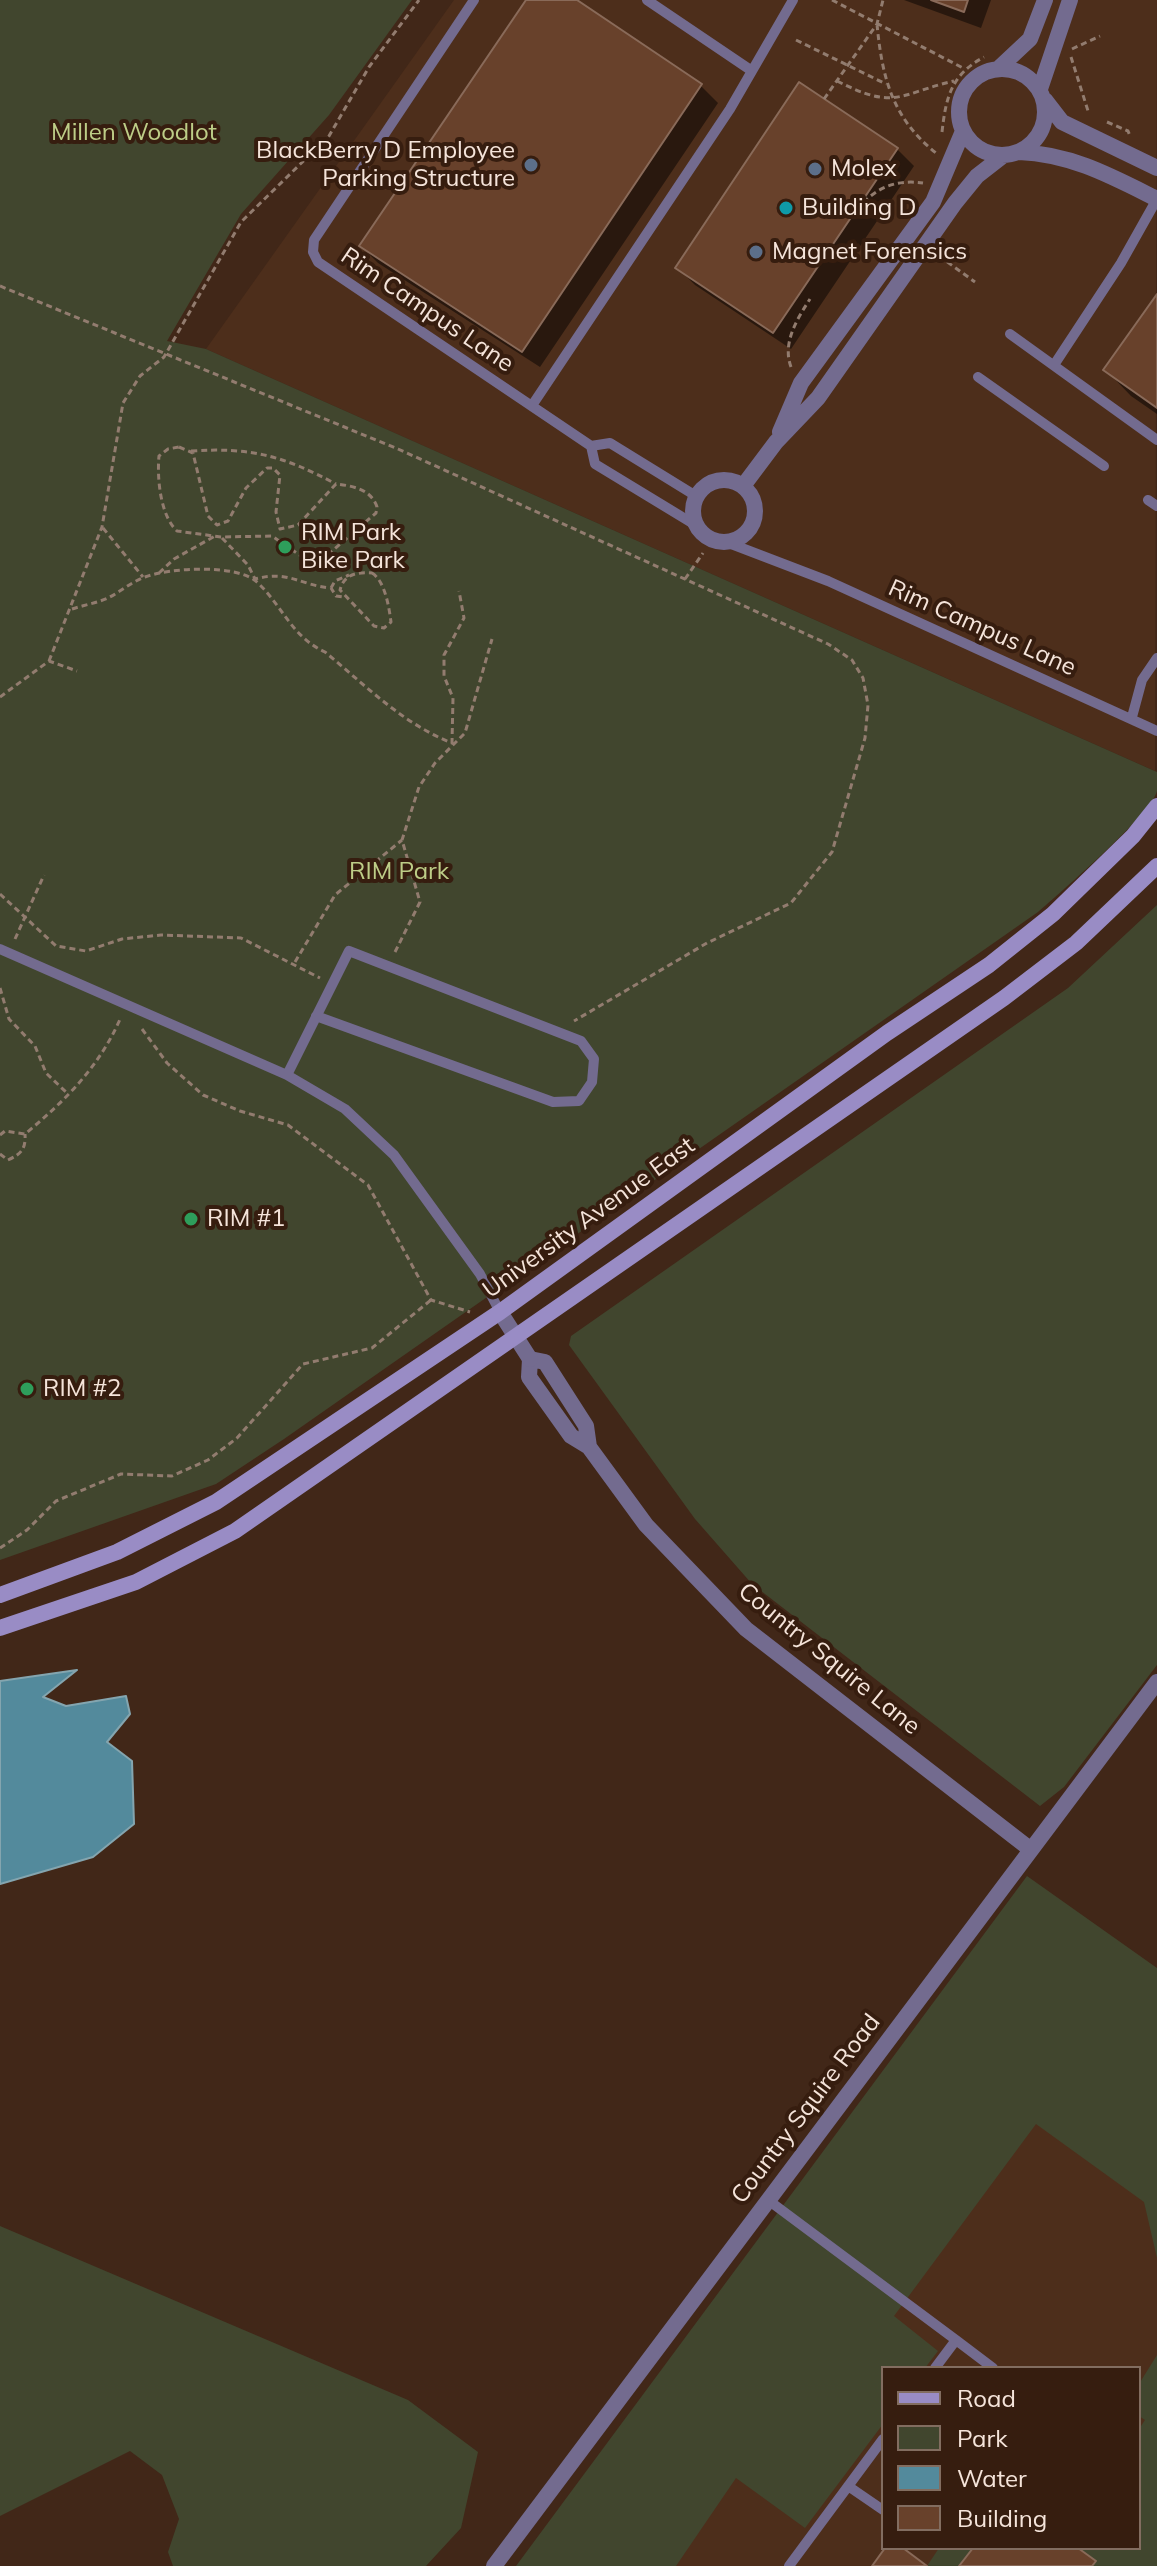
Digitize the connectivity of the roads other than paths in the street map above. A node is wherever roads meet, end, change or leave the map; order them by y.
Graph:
1 (474, 0) edge
2 (647, 0) edge
3 (793, 0) edge
4 (1045, 0) edge
5 (1070, 0) edge
6 (999, 68) junction
7 (752, 71) junction
8 (1042, 94) junction
9 (963, 131) junction
10 (1011, 154) junction
11 (1157, 168) edge
12 (1157, 199) edge
13 (1010, 334) dead end
14 (1054, 365) junction
15 (978, 377) dead end
16 (533, 404) junction
17 (1157, 440) edge
18 (776, 442) junction
19 (591, 446) junction
20 (1104, 466) dead end
21 (743, 486) junction
22 (696, 496) junction
23 (697, 526) junction
24 (726, 542) junction
25 (1157, 658) edge
26 (1132, 717) junction
27 (1157, 731) edge
28 (1157, 806) edge
29 (1157, 866) edge
30 (5, 952) edge
31 (316, 1016) junction
32 (287, 1075) junction
33 (495, 1315) junction
34 (516, 1337) junction
35 (0, 1595) edge
36 (0, 1628) edge
37 (1157, 1682) edge
38 (1030, 1849) junction
39 (768, 2200) junction
40 (956, 2340) junction
41 (936, 2366) edge
42 (990, 2366) edge
43 (881, 2442) edge
44 (848, 2486) junction
45 (881, 2509) edge
46 (494, 2566) edge
47 (789, 2566) edge

1 - 16 lane, Rim Campus Lane
2 - 7 lane
3 - 7 lane
4 - 6 street
5 - 8 street
6 - 8 street
6 - 9 street
7 - 16 lane
8 - 10 street
8 - 11 street
9 - 10 street
9 - 18 street
10 - 12 street
10 - 18 street
12 - 14 lane
13 - 14 lane
14 - 17 lane
15 - 20 lane
16 - 19 lane, Rim Campus Lane
18 - 21 street
19 - 22 lane, Rim Campus Lane
19 - 23 lane, Rim Campus Lane
21 - 22 street
21 - 24 street
22 - 23 street
23 - 24 street
24 - 26 lane, Rim Campus Lane
25 - 26 lane
26 - 27 lane, Rim Campus Lane
28 - 33 main road, University Avenue East
29 - 34 main road
30 - 32 lane
31 - 31 lane
31 - 32 lane
32 - 33 lane
33 - 34 street, Country Squire Lane
33 - 35 main road, University Avenue East
34 - 36 main road
34 - 38 street, Country Squire Lane
37 - 38 street, Country Squire Road
38 - 39 street, Country Squire Road
39 - 40 lane
39 - 46 street, Country Squire Road
40 - 41 lane
40 - 42 lane
43 - 44 lane
44 - 45 lane
44 - 47 lane

